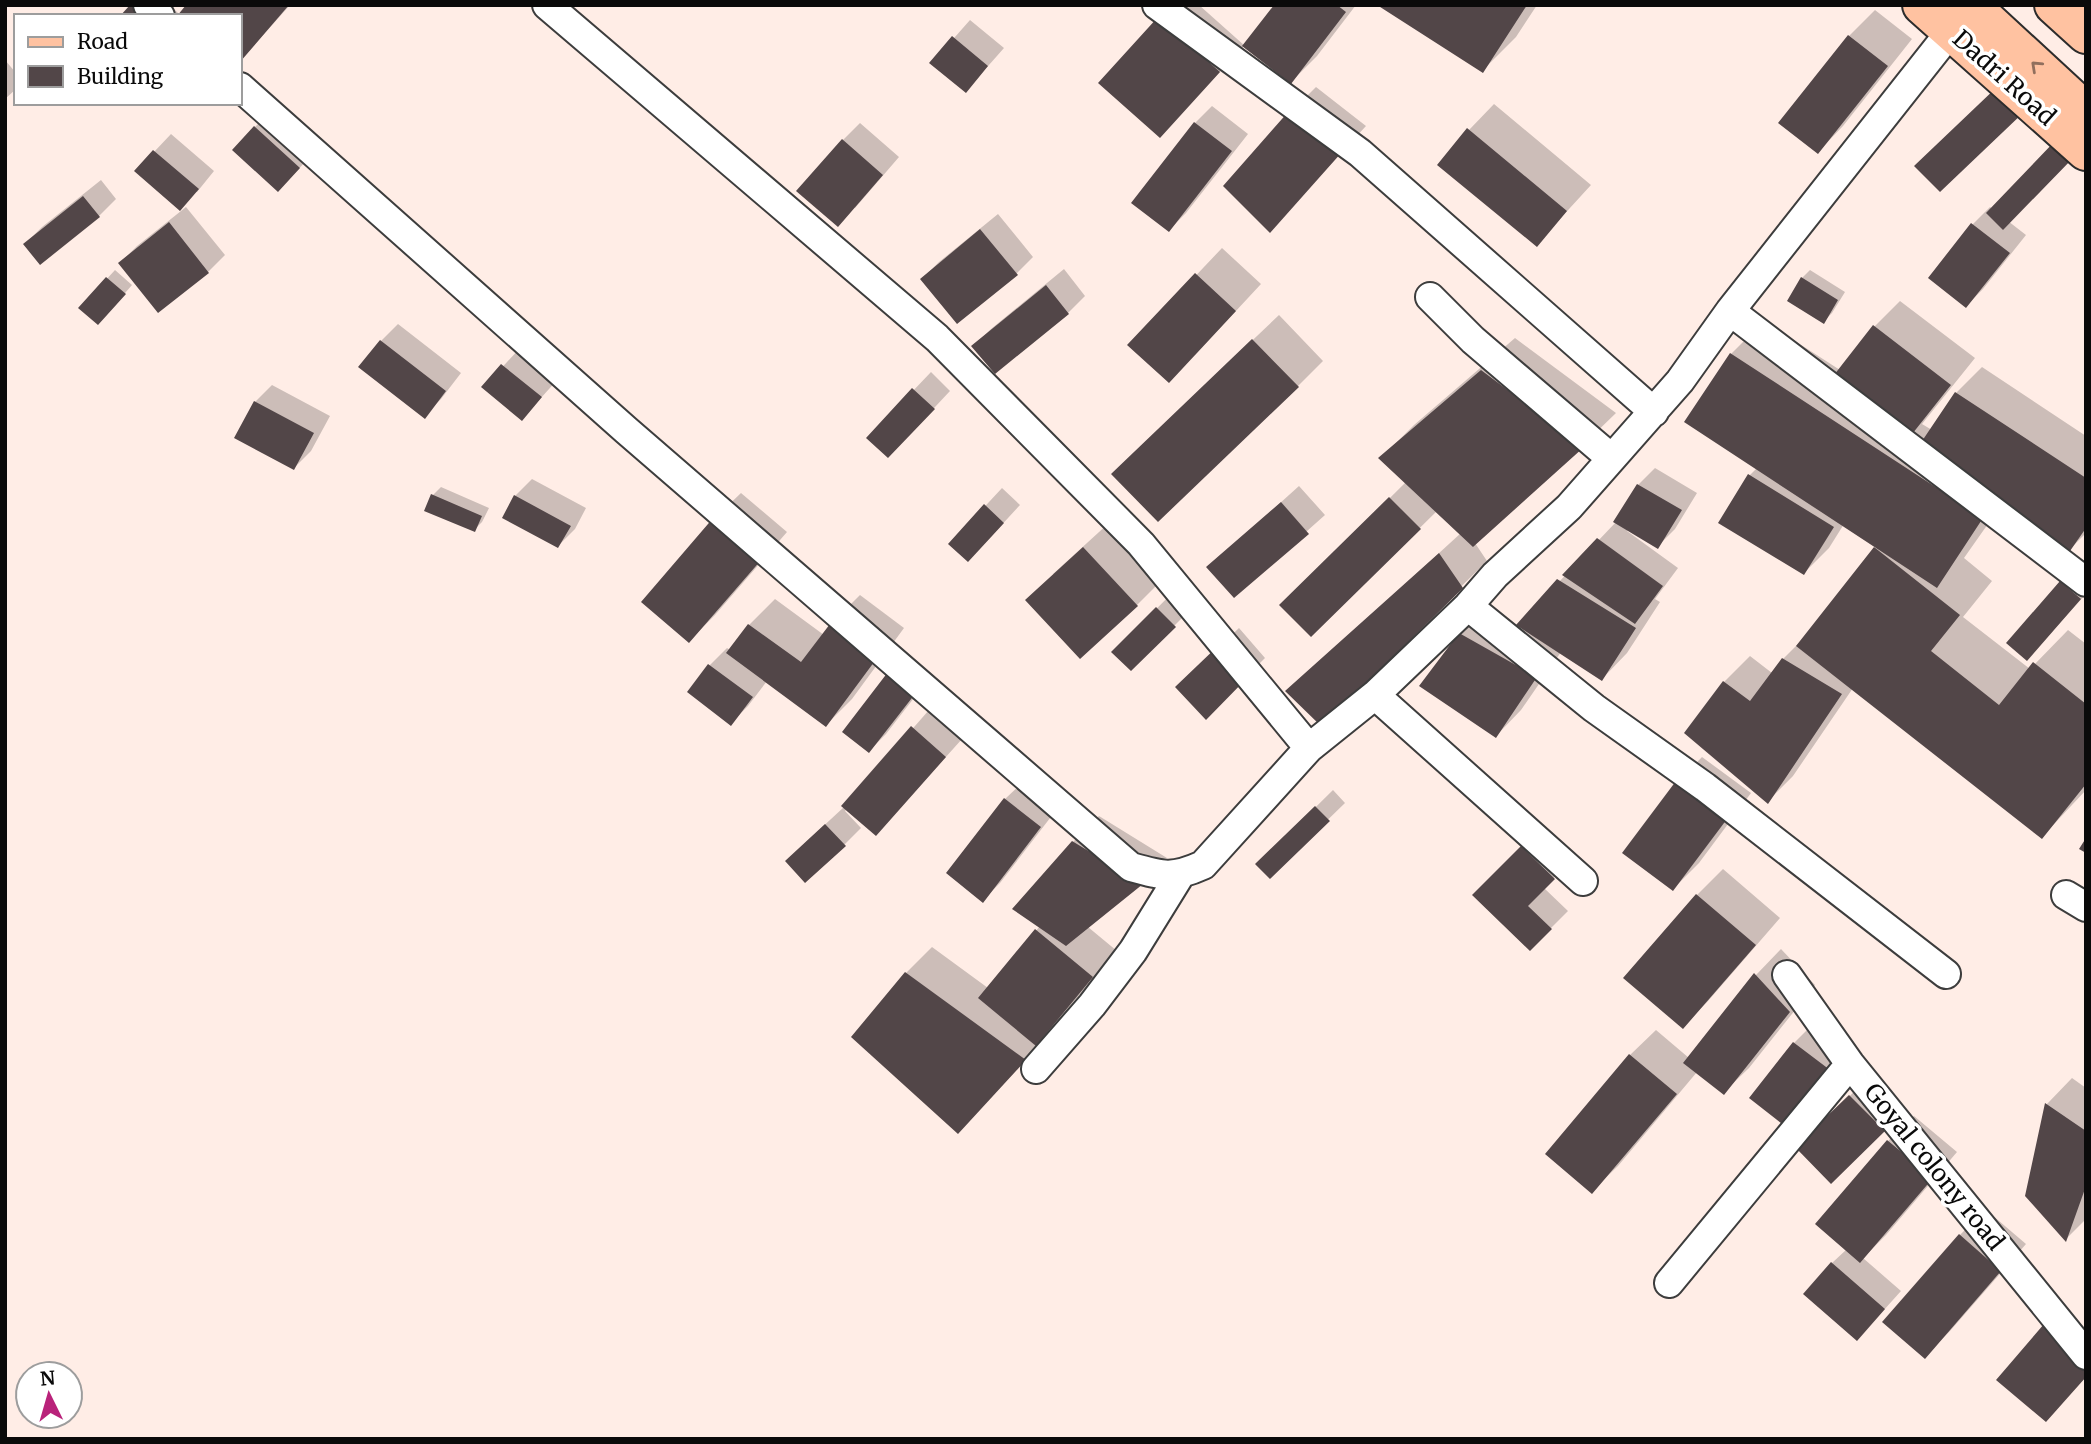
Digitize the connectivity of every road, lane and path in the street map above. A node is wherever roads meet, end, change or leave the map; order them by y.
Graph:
1 (547, 5) edge
2 (1157, 5) edge
3 (1923, 5) edge
4 (2054, 5) edge
5 (1961, 18) edge
6 (2086, 34) edge
7 (242, 89) edge
8 (2086, 113) edge
9 (2086, 151) edge
10 (1430, 297) dead end
11 (1730, 311) junction
12 (1654, 412) junction
13 (1611, 458) junction
14 (2086, 582) edge
15 (1468, 606) junction
16 (1375, 695) junction
17 (1309, 748) junction
18 (1180, 875) junction
19 (1583, 881) dead end
20 (1946, 974) dead end
21 (1787, 975) dead end
22 (1850, 1064) junction
23 (1036, 1069) dead end
24 (1669, 1283) dead end
25 (2086, 1355) edge

1 - 17 street
2 - 12 street
3 - 5 street, Dadri Road
4 - 6 street
8 -> 5 street
5 - 9 street, Dadri Road
5 - 11 street
7 - 18 street
10 - 13 street
11 - 12 street
11 - 14 street
12 - 13 street
13 - 15 street
15 - 16 street
15 - 20 street
16 - 17 street
16 - 19 street
17 - 18 street
18 - 23 street
21 - 22 street, Goyal colony road
22 - 24 street
22 - 25 street, Goyal colony road

